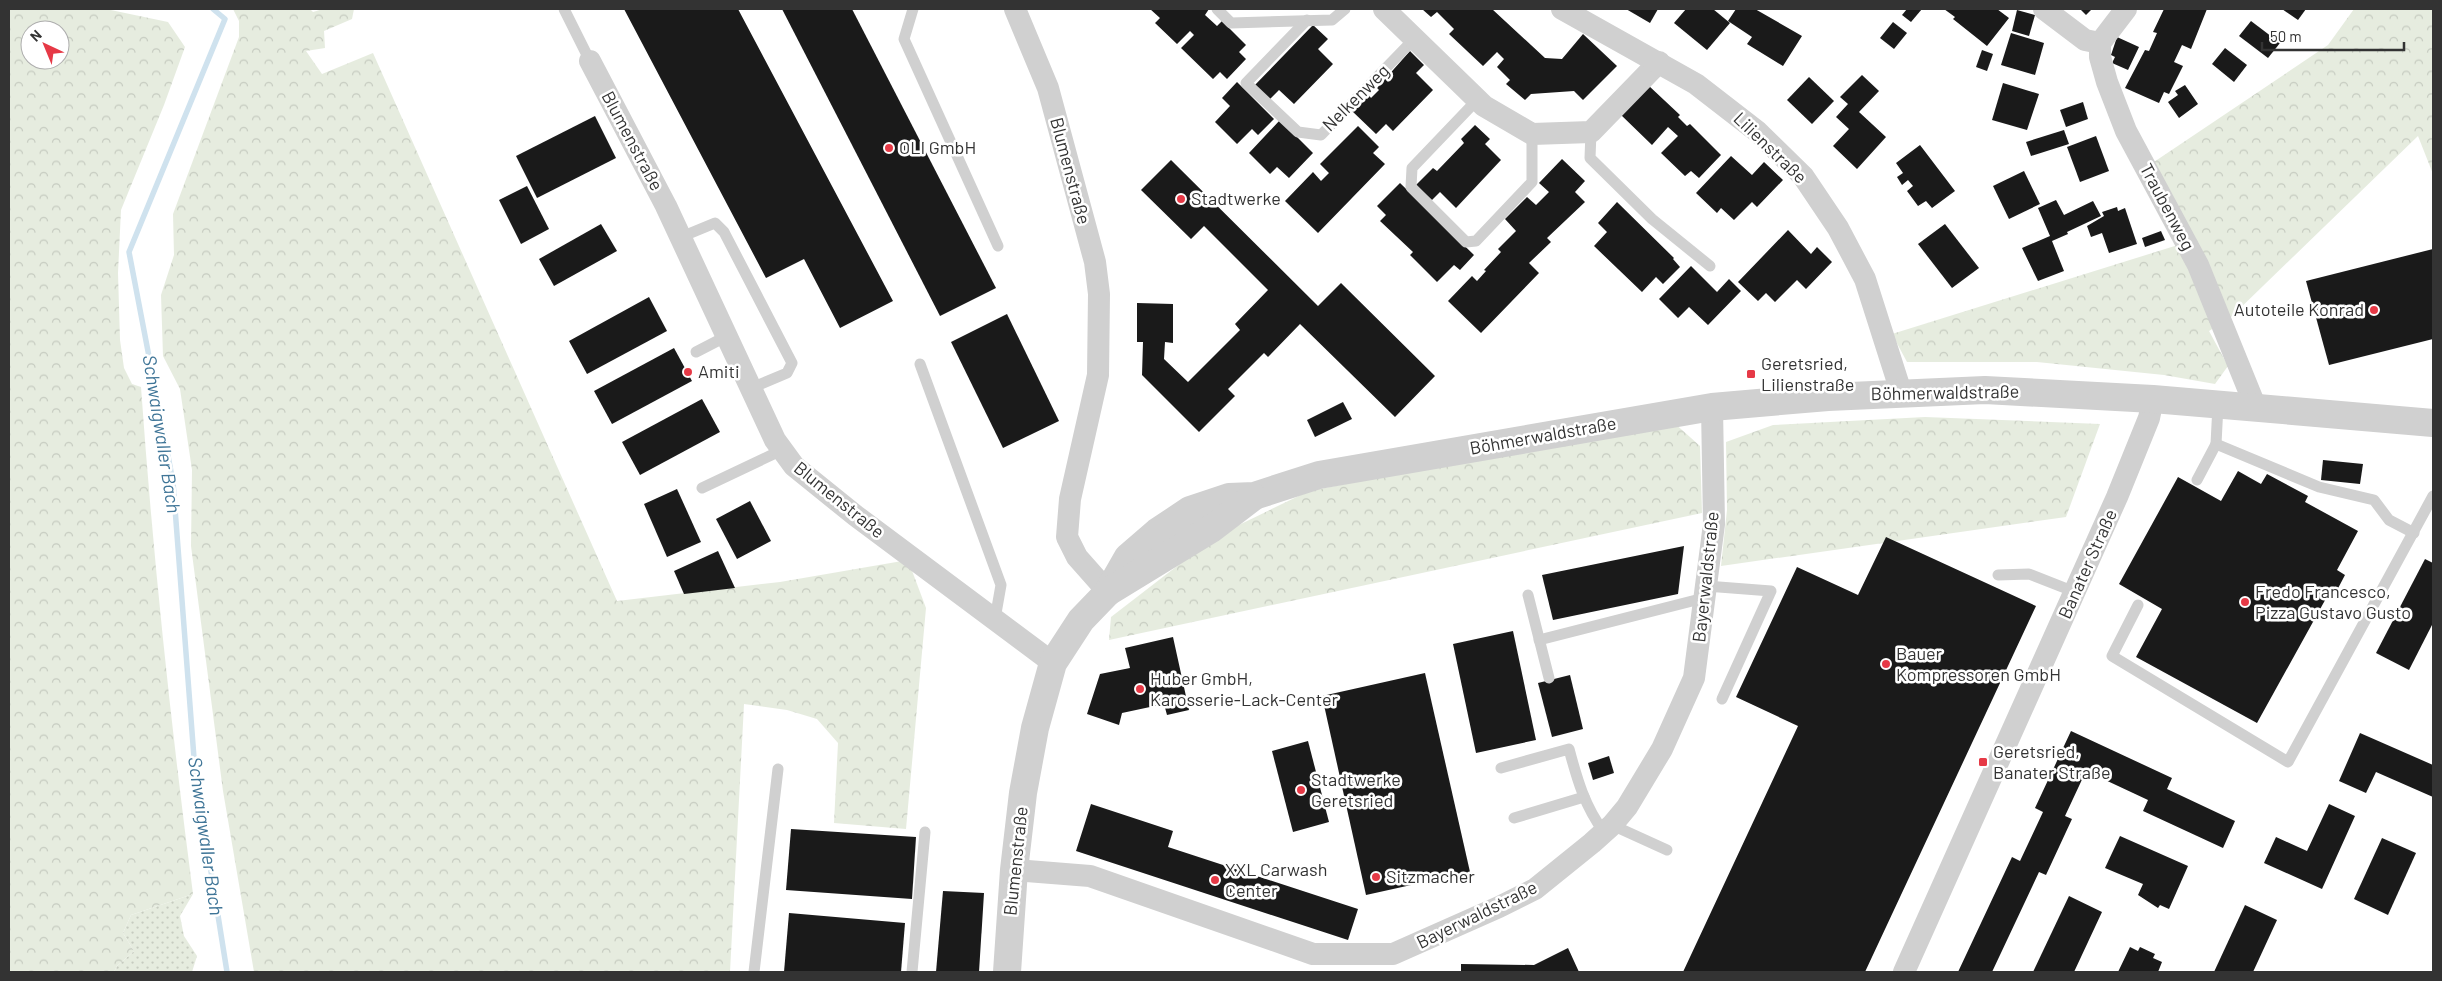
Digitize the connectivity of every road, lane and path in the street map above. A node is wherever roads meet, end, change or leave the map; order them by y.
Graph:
1 (564, 9) edge
2 (913, 9) edge
3 (1016, 9) edge
4 (1217, 9) edge
5 (1345, 9) edge
6 (1384, 9) edge
7 (1562, 9) edge
8 (2044, 9) edge
9 (2126, 9) edge
10 (1307, 20) junction
11 (1415, 38) junction
12 (2100, 43) junction
13 (590, 61) joint
14 (1659, 62) junction
15 (1477, 100) junction
16 (1591, 132) junction
17 (1532, 134) junction
18 (681, 237) junction
19 (998, 246) dead end
20 (1710, 266) dead end
21 (727, 336) junction
22 (696, 352) dead end
23 (920, 364) dead end
24 (751, 388) junction
25 (1901, 392) junction
26 (2154, 399) junction
27 (2218, 404) junction
28 (1712, 407) junction
29 (2256, 408) junction
30 (2433, 423) edge
31 (2216, 444) junction
32 (782, 450) junction
33 (2197, 480) dead end
34 (702, 488) dead end
35 (2433, 496) edge
36 (2414, 533) junction
37 (1998, 575) dead end
38 (1108, 592) junction
39 (1705, 592) junction
40 (2075, 592) junction
41 (1528, 595) dead end
42 (2138, 605) dead end
43 (995, 619) junction
44 (1539, 640) junction
45 (1053, 663) junction
46 (1549, 678) dead end
47 (1722, 699) dead end
48 (1502, 768) dead end
49 (778, 769) dead end
50 (1584, 797) junction
51 (1514, 818) dead end
52 (1608, 829) junction
53 (925, 832) dead end
54 (1667, 850) dead end
55 (1014, 870) junction
56 (1393, 963) edge
57 (754, 972) edge
58 (912, 972) edge
59 (1007, 972) edge
60 (1904, 972) edge

1 - 13 lane
2 - 19 lane
3 - 38 street, Blumenstraße
4 - 10 lane
5 - 10 lane
6 - 11 street
7 - 14 street, Lilienstraße
8 - 12 street
9 - 12 street
10 - 11 lane, Nelkenweg
11 - 15 street
12 - 29 street, Traubenweg
13 - 18 street, Blumenstraße
14 - 16 street
14 - 25 street, Lilienstraße
15 - 17 street
15 - 17 lane
16 - 17 street
16 - 20 lane
18 - 21 street, Blumenstraße
18 - 24 lane
21 - 22 lane
21 - 24 street, Blumenstraße
23 - 43 lane
24 - 32 street, Blumenstraße
25 - 26 street, Böhmerwaldstraße
25 - 28 street, Böhmerwaldstraße
26 - 27 street, Böhmerwaldstraße
26 - 40 street, Banater Straße
27 - 29 street, Böhmerwaldstraße
27 - 31 lane
28 - 38 street, Böhmerwaldstraße
28 - 39 street, Bayerwaldstraße
29 - 30 street, Böhmerwaldstraße
31 - 33 lane
31 - 36 lane
32 - 34 lane
32 - 43 street, Blumenstraße
35 - 36 lane
36 - 42 lane
37 - 40 lane
38 - 45 street, Blumenstraße
39 - 44 lane
39 - 47 lane
39 - 52 street, Bayerwaldstraße
40 - 60 street, Banater Straße
41 - 44 lane
43 - 45 street, Blumenstraße
44 - 46 lane
45 - 55 street, Blumenstraße
48 - 50 lane
49 - 57 lane
50 - 51 lane
50 - 52 lane
52 - 54 lane
52 - 56 street, Bayerwaldstraße
53 - 58 lane
55 - 56 street, Bayerwaldstraße
55 - 59 street, Blumenstraße

